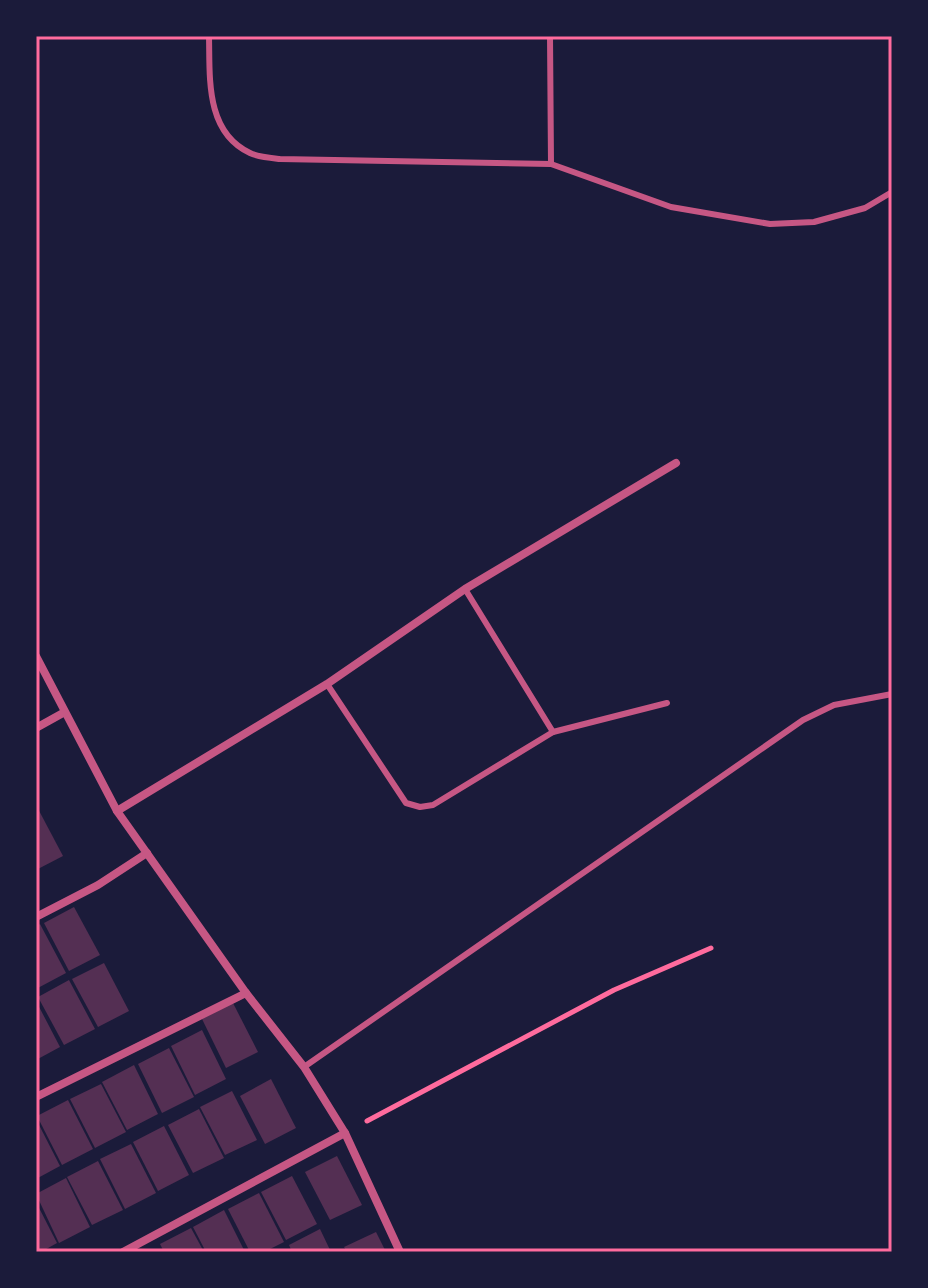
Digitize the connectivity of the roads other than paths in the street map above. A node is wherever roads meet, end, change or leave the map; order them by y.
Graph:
1 (209, 36) edge
2 (550, 36) edge
3 (551, 164) junction
4 (892, 192) edge
5 (676, 463) dead end
6 (465, 589) junction
7 (36, 656) edge
8 (327, 684) junction
9 (892, 694) edge
10 (667, 703) dead end
11 (63, 713) junction
12 (36, 728) edge
13 (553, 732) junction
14 (117, 811) junction
15 (147, 853) junction
16 (36, 917) edge
17 (246, 993) junction
18 (304, 1067) junction
19 (36, 1097) edge
20 (345, 1133) junction
21 (123, 1252) edge
22 (400, 1252) edge

1 - 3 lane
2 - 3 lane
3 - 4 lane
5 - 6 street
6 - 8 street
6 - 13 lane
7 - 11 street
8 - 13 lane
8 - 14 street
9 - 18 lane
10 - 13 lane
11 - 12 street
11 - 14 street
14 - 15 street
15 - 16 street
15 - 17 street
17 - 18 street
17 - 19 street
18 - 20 street
20 - 21 street
20 - 22 street

